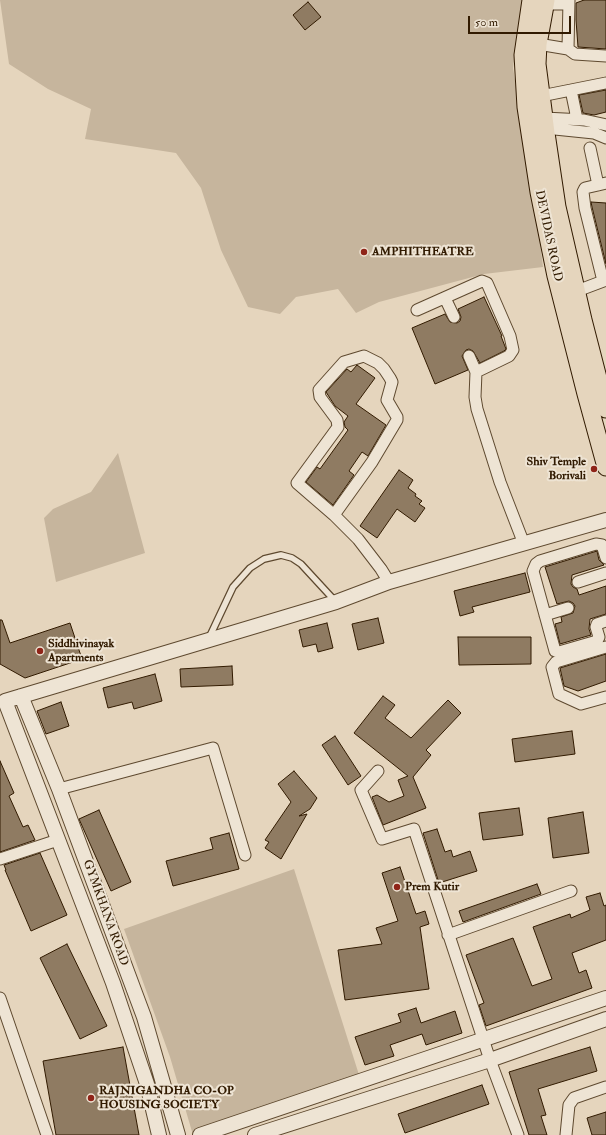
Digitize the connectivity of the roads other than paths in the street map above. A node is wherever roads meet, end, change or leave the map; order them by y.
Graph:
1 (541, 1) edge
2 (569, 2) edge
3 (538, 44) junction
4 (568, 49) junction
5 (606, 56) edge
6 (606, 83) edge
7 (571, 90) junction
8 (541, 96) junction
9 (577, 120) junction
10 (544, 123) junction
11 (606, 124) edge
12 (606, 138) edge
13 (590, 148) dead end
14 (602, 184) edge
15 (604, 281) edge
16 (576, 291) junction
17 (445, 298) junction
18 (417, 310) dead end
19 (454, 317) dead end
20 (469, 356) dead end
21 (476, 372) junction
22 (606, 410) edge
23 (606, 467) edge
24 (334, 516) junction
25 (606, 520) edge
26 (524, 544) junction
27 (606, 558) edge
28 (606, 573) edge
29 (389, 582) junction
30 (578, 582) dead end
31 (336, 602) junction
32 (568, 608) dead end
33 (545, 615) junction
34 (606, 621) edge
35 (208, 640) junction
36 (606, 647) edge
37 (21, 696) junction
38 (606, 697) edge
39 (2, 702) edge
40 (378, 771) dead end
41 (59, 789) junction
42 (58, 840) junction
43 (245, 855) dead end
44 (0, 859) edge
45 (571, 891) dead end
46 (448, 935) junction
47 (0, 998) edge
48 (606, 998) edge
49 (606, 1019) edge
50 (483, 1039) junction
51 (490, 1060) junction
52 (606, 1087) edge
53 (47, 1135) edge
54 (159, 1135) edge
55 (178, 1135) edge
56 (200, 1135) edge
57 (255, 1135) edge
58 (518, 1135) edge
59 (566, 1135) edge

1 - 2 street
1 - 3 main road, DEVIDAS ROAD
1 - 23 main road, DEVIDAS ROAD
2 - 4 street
3 - 4 street
3 - 8 main road, DEVIDAS ROAD
4 - 5 street
6 - 7 street
7 - 8 street
7 - 9 street
8 - 10 main road, DEVIDAS ROAD
9 - 10 street
9 - 11 street
10 - 12 street
10 - 16 main road, DEVIDAS ROAD
13 - 14 street
14 - 15 street
15 - 16 street
16 - 22 main road, DEVIDAS ROAD
17 - 18 street
17 - 19 street
17 - 21 street
20 - 21 street
21 - 26 street
24 - 24 street
24 - 29 street
25 - 26 street
26 - 29 street
27 - 33 street
28 - 30 street
29 - 31 street
31 - 35 street
31 - 35 lane
32 - 33 street
33 - 34 street
35 - 37 street
36 - 38 street
37 - 39 street
37 - 41 street, GYMKHANA ROAD
39 - 42 street, GYMKHANA ROAD
40 - 46 street
41 - 43 street
41 - 55 street, GYMKHANA ROAD
42 - 44 street
42 - 54 street, GYMKHANA ROAD
45 - 46 street
46 - 50 street
47 - 53 street
48 - 50 street
49 - 51 street
50 - 51 street
50 - 56 street
51 - 57 street
51 - 58 street
52 - 59 street

